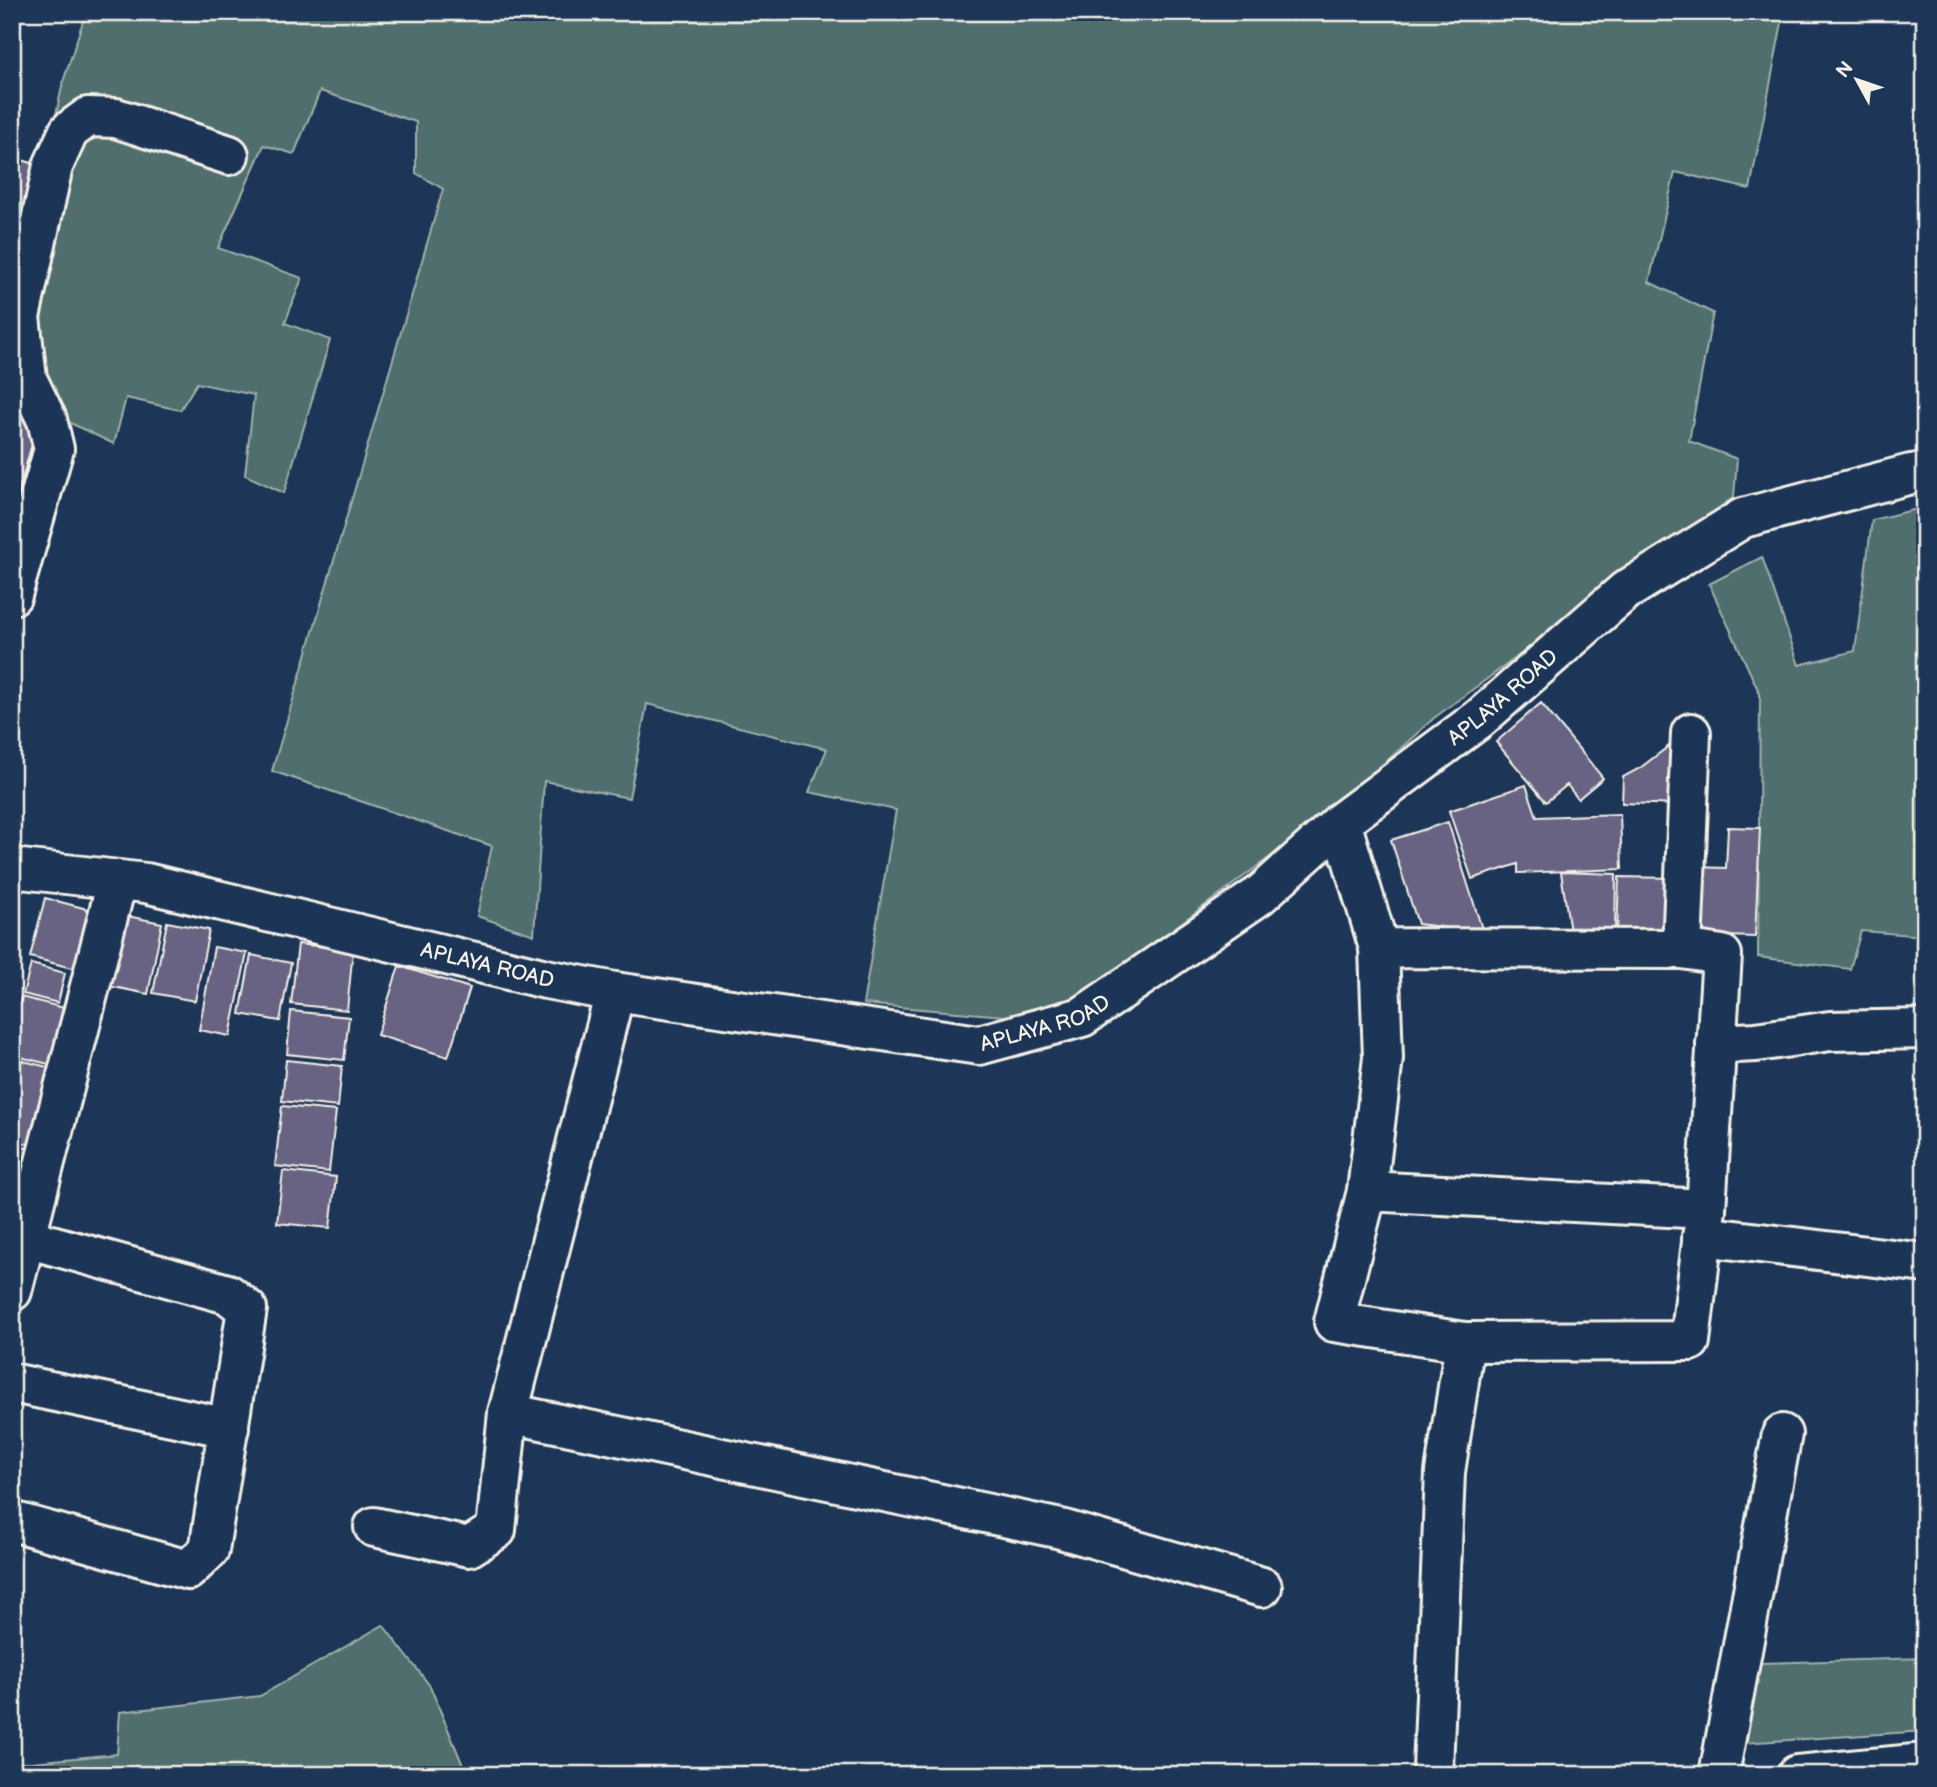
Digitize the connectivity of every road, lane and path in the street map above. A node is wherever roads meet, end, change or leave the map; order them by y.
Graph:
1 (229, 155) dead end
2 (1925, 472) edge
3 (12, 596) edge
4 (1691, 733) dead end
5 (1341, 822) junction
6 (12, 868) edge
7 (117, 881) junction
8 (1379, 948) junction
9 (1682, 948) junction
10 (615, 992) junction
11 (1925, 1029) edge
12 (1716, 1044) junction
13 (1367, 1191) junction
14 (1704, 1222) junction
15 (26, 1238) junction
16 (1925, 1262) edge
17 (12, 1291) edge
18 (1465, 1342) junction
19 (12, 1383) edge
20 (508, 1413) junction
21 (229, 1428) junction
22 (1782, 1434) dead end
23 (12, 1521) edge
24 (374, 1527) dead end
25 (1262, 1587) dead end
26 (1925, 1763) edge
27 (1437, 1775) edge
28 (1719, 1775) edge
29 (1797, 1775) edge

1 - 3 street
2 - 5 street, APLAYA ROAD
4 - 9 street
5 - 8 street
5 - 10 street, APLAYA ROAD
6 - 7 street, APLAYA ROAD
7 - 10 street, APLAYA ROAD
7 - 15 street
8 - 9 street
8 - 13 street
9 - 12 street
10 - 20 street
11 - 12 street
12 - 14 street
13 - 14 street
13 - 18 street
14 - 16 street
14 - 18 street
15 - 17 street
15 - 21 street
18 - 27 street
19 - 21 street
20 - 24 street
20 - 25 street
21 - 23 street
22 - 28 street
26 - 29 street

